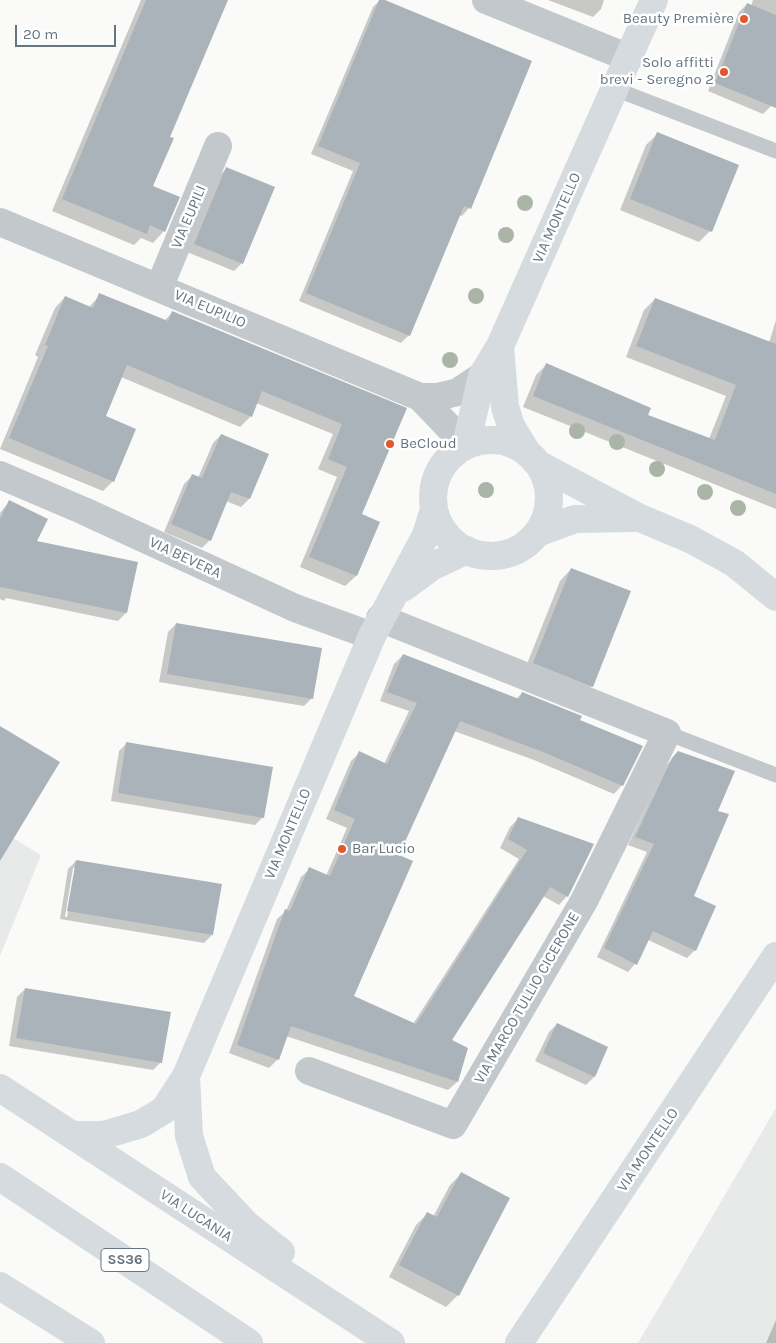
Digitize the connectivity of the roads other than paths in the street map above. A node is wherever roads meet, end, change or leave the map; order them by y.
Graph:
1 (486, 0) edge
2 (654, 0) edge
3 (629, 58) junction
4 (615, 89) junction
5 (218, 146) dead end
6 (776, 151) edge
7 (0, 222) edge
8 (159, 288) junction
9 (500, 346) junction
10 (482, 376) junction
11 (420, 397) junction
12 (466, 445) junction
13 (533, 458) junction
14 (0, 475) edge
15 (434, 509) junction
16 (640, 518) junction
17 (537, 533) junction
18 (467, 550) junction
19 (396, 594) junction
20 (776, 597) edge
21 (376, 627) junction
22 (666, 732) junction
23 (776, 775) edge
24 (776, 956) edge
25 (309, 1071) dead end
26 (186, 1076) junction
27 (0, 1088) edge
28 (72, 1135) junction
29 (0, 1178) edge
30 (0, 1286) edge
31 (92, 1343) edge
32 (249, 1343) edge
33 (391, 1343) edge
34 (396, 1343) edge
35 (520, 1343) edge

1 - 3 street
2 - 3 main road, VIA MONTELLO
3 - 4 main road, VIA MONTELLO
4 - 6 lane
4 - 9 main road, VIA MONTELLO
5 - 8 street, VIA EUPILI
7 - 8 street, VIA EUPILIO
8 - 11 street, VIA EUPILIO
9 - 10 main road, VIA MONTELLO
9 - 13 main road, VIA MONTELLO
10 - 11 street, VIA EUPILIO
10 - 12 main road, VIA MONTELLO
11 - 12 street, VIA EUPILIO
12 - 13 main road
12 - 15 main road
13 - 16 main road, VIA MONTELLO
13 - 17 main road
14 - 21 street, VIA BEVERA
15 - 18 main road
15 - 19 main road, VIA MONTELLO
16 - 17 main road, VIA MONTELLO
16 - 20 main road, VIA MONTELLO
17 - 18 main road
18 - 19 main road, VIA MONTELLO
19 - 21 main road, VIA MONTELLO
21 - 22 street
21 - 26 main road, VIA MONTELLO
22 - 23 lane
22 - 25 street, VIA MARCO TULLIO CICERONE
24 - 35 main road, VIA MONTELLO
26 - 28 main road, VIA MONTELLO
26 - 34 main road, VIA MONTELLO
27 - 28 main road, VIA LUCANIA
28 - 33 main road, VIA LUCANIA
29 - 32 main road, SS36
30 - 31 main road

